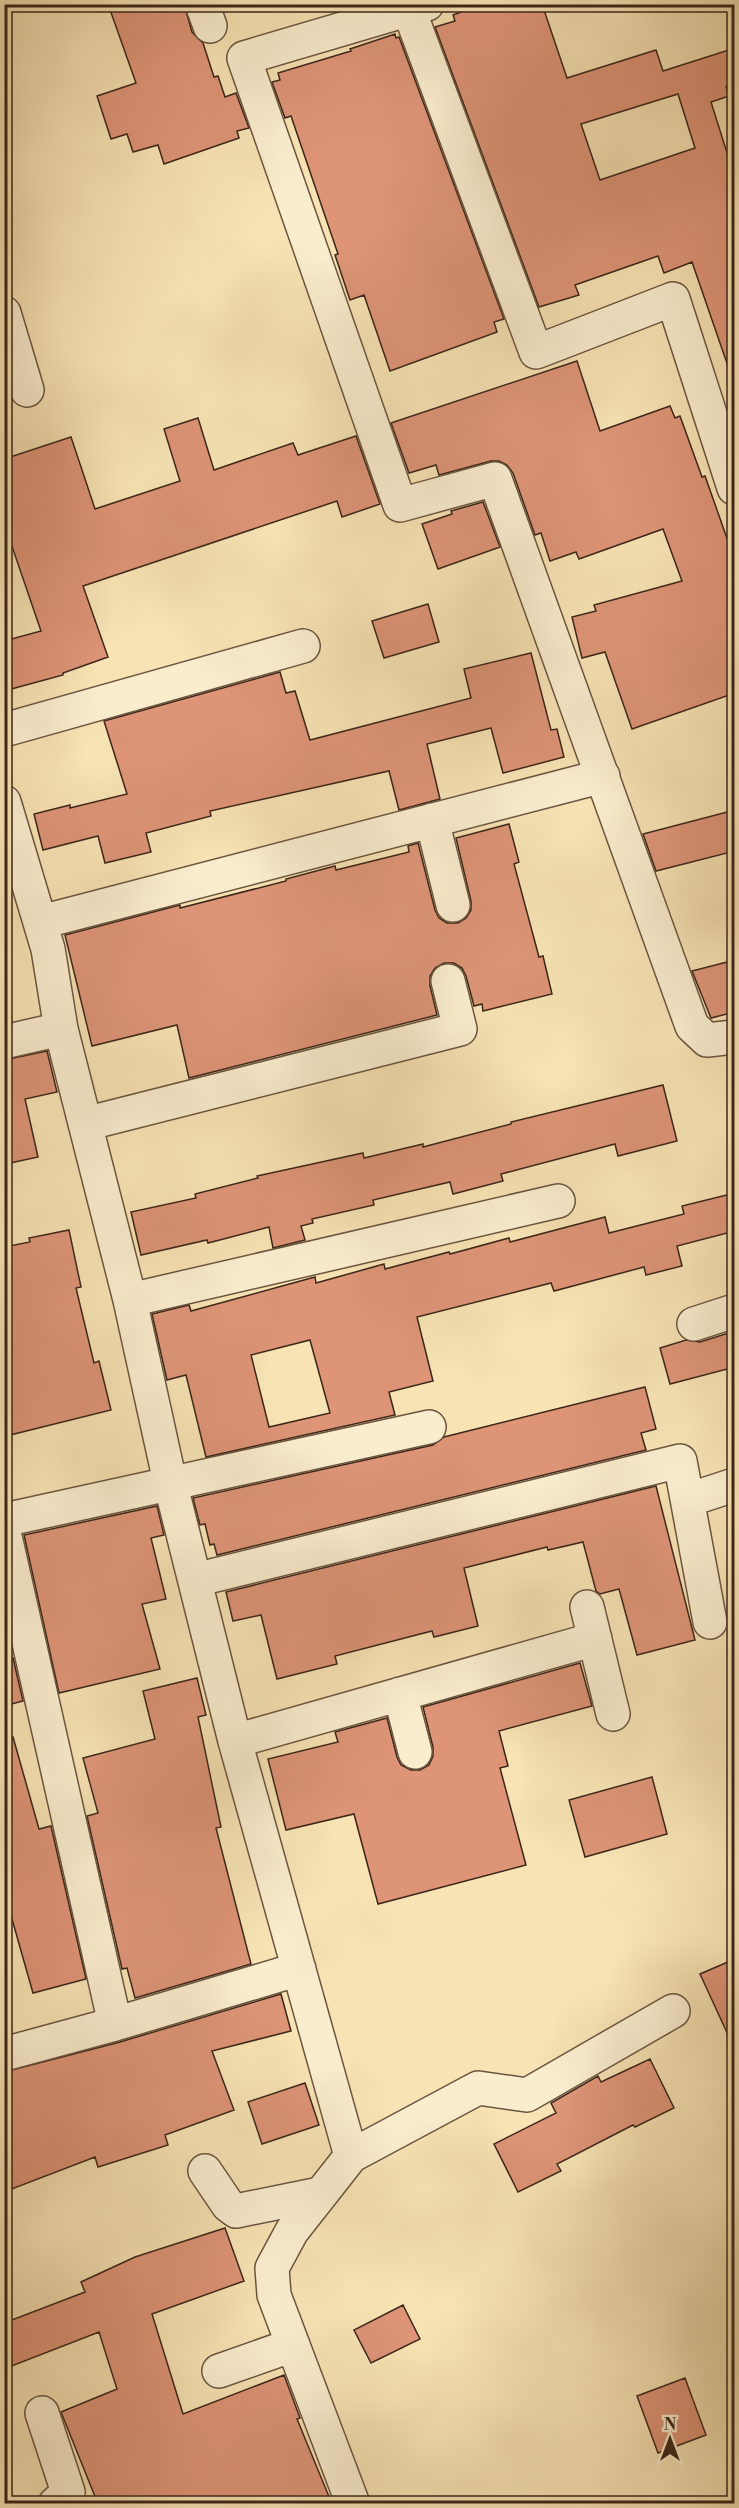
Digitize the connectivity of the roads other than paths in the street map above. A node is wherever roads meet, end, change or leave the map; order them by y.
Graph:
1 (418, 7) edge
2 (351, 15) edge
3 (4, 313) edge
4 (27, 390) dead end
5 (735, 488) edge
6 (303, 646) dead end
7 (4, 730) edge
8 (603, 776) junction
9 (4, 802) edge
10 (432, 820) junction
11 (453, 905) dead end
12 (41, 922) junction
13 (448, 981) dead end
14 (61, 1029) junction
15 (735, 1037) edge
16 (4, 1042) edge
17 (85, 1124) junction
18 (558, 1201) dead end
19 (130, 1300) junction
20 (735, 1311) edge
21 (694, 1324) dead end
22 (429, 1426) dead end
23 (170, 1482) junction
24 (735, 1485) edge
25 (688, 1500) junction
26 (4, 1520) edge
27 (4, 1532) edge
28 (195, 1580) junction
29 (587, 1607) dead end
30 (710, 1622) dead end
31 (595, 1639) junction
32 (400, 1694) junction
33 (613, 1714) dead end
34 (235, 1742) junction
35 (415, 1752) dead end
36 (299, 1969) junction
37 (673, 2011) dead end
38 (115, 2025) junction
39 (4, 2054) edge
40 (351, 2156) junction
41 (205, 2172) dead end
42 (320, 2194) junction
43 (293, 2345) junction
44 (219, 2371) dead end
45 (42, 2413) dead end
46 (55, 2504) edge
47 (353, 2504) edge

1 - 2 street
1 - 5 street
2 - 8 street
3 - 4 street
6 - 7 street
8 - 10 street
8 - 15 street
9 - 12 street
10 - 11 street
10 - 12 street
12 - 14 street
13 - 17 street
14 - 16 street
14 - 17 street
17 - 19 street
18 - 19 street
19 - 23 street
20 - 21 street
22 - 23 street
23 - 26 street
23 - 28 street
24 - 25 street
25 - 28 street
25 - 30 street
27 - 38 street
28 - 34 street
29 - 31 street
31 - 32 street
31 - 33 street
32 - 34 street
32 - 35 street
34 - 36 street
36 - 38 street
36 - 40 street
37 - 40 street
38 - 39 street
40 - 42 street
41 - 42 street
42 - 43 street
43 - 44 street
43 - 47 street
45 - 46 street

